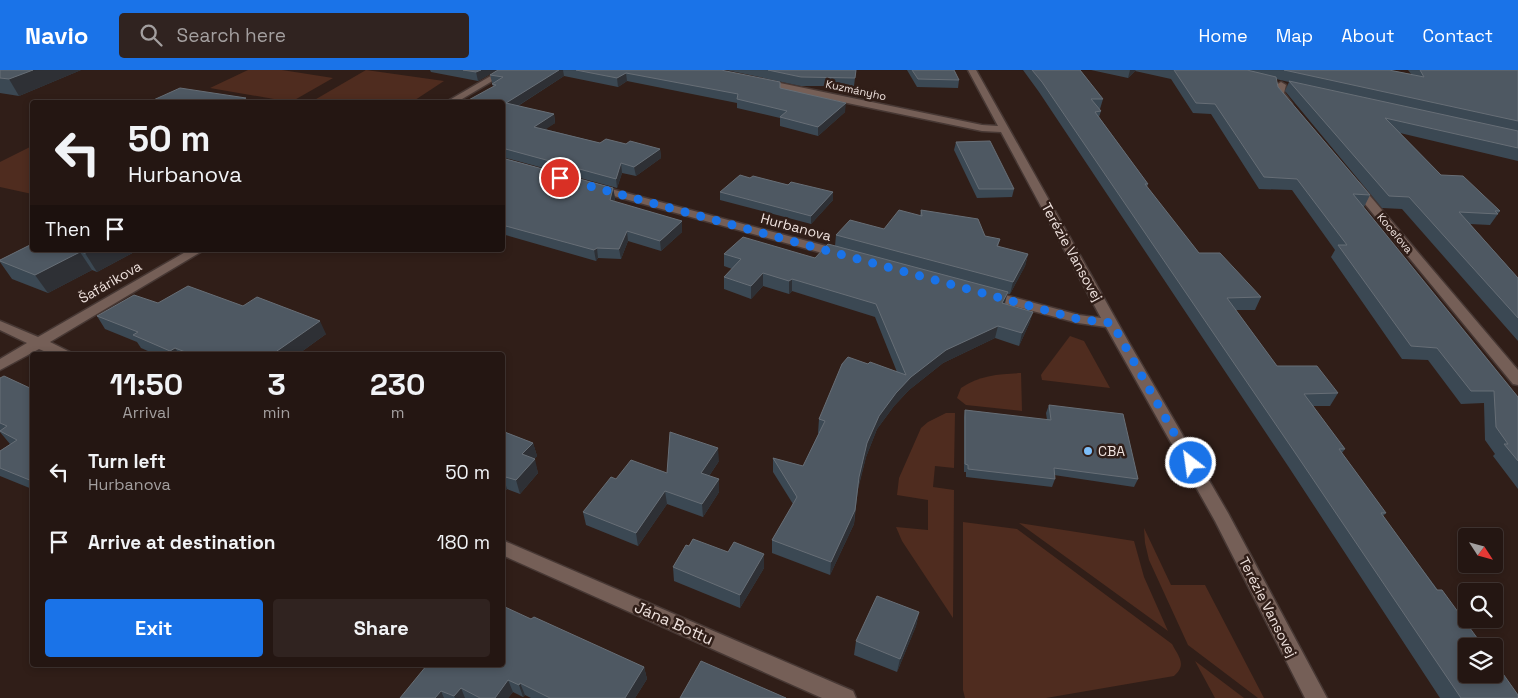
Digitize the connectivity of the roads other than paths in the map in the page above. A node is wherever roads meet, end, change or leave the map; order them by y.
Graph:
1 (507, 70) edge
2 (972, 70) edge
3 (752, 80) edge
4 (1282, 85) dead end
5 (454, 100) edge
6 (1297, 116) edge
7 (1004, 129) junction
8 (1348, 176) edge
9 (580, 183) edge
10 (195, 252) edge
11 (850, 257) edge
12 (975, 291) edge
13 (1112, 323) junction
14 (0, 325) edge
15 (38, 343) junction
16 (58, 352) edge
17 (0, 366) edge
18 (1518, 380) edge
19 (505, 549) edge
20 (846, 698) edge
21 (1316, 698) edge

1 - 5 street
2 - 7 street, Terézie Vansovej
3 - 7 street, Kuzmányho
4 - 6 street
7 - 13 street, Terézie Vansovej
8 - 18 street, Koceľova
9 - 11 street, Hurbanova
10 - 15 street, Šafárikova
12 - 13 street
13 - 21 street, Terézie Vansovej
14 - 15 street
15 - 16 street
15 - 17 street, Šafárikova
19 - 20 street, Jána Bottu

